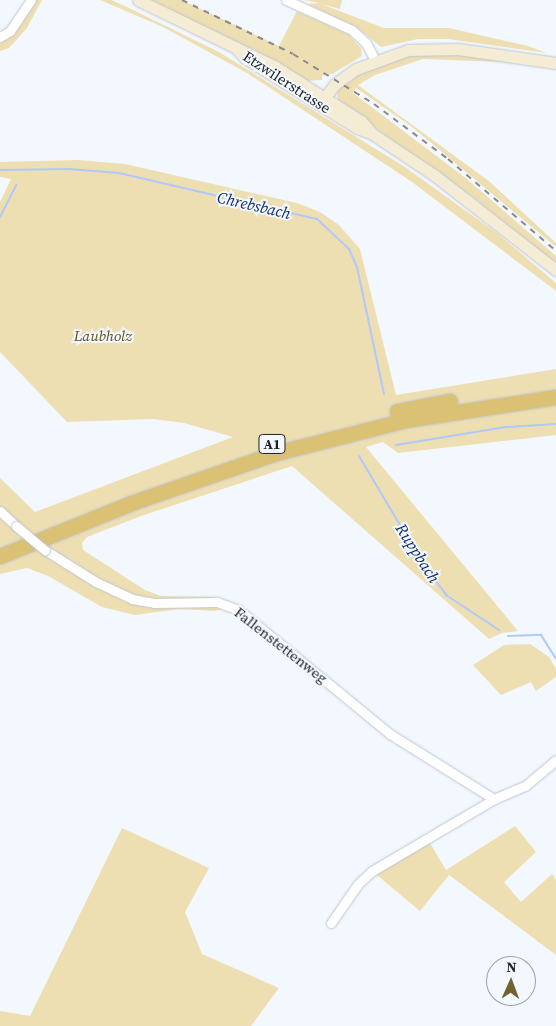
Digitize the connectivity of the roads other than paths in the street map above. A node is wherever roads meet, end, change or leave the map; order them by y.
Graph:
1 (31, 0) edge
2 (138, 0) edge
3 (286, 0) edge
4 (301, 3) edge
5 (0, 37) edge
6 (376, 60) junction
7 (556, 63) edge
8 (322, 100) junction
9 (556, 270) edge
10 (556, 387) edge
11 (556, 398) edge
12 (0, 511) edge
13 (0, 544) edge
14 (0, 556) edge
15 (556, 760) edge
16 (494, 799) junction
17 (331, 923) dead end

1 - 5 street
2 - 8 main road, Etzwilerstrasse
3 - 4 street
4 - 6 street
6 - 7 main road
6 - 8 main road
8 - 9 main road, Etzwilerstrasse
10 - 13 highway, A1
11 - 14 highway, A1
12 - 16 street, Fallenstettenweg, bridge
15 - 16 street
16 - 17 street

